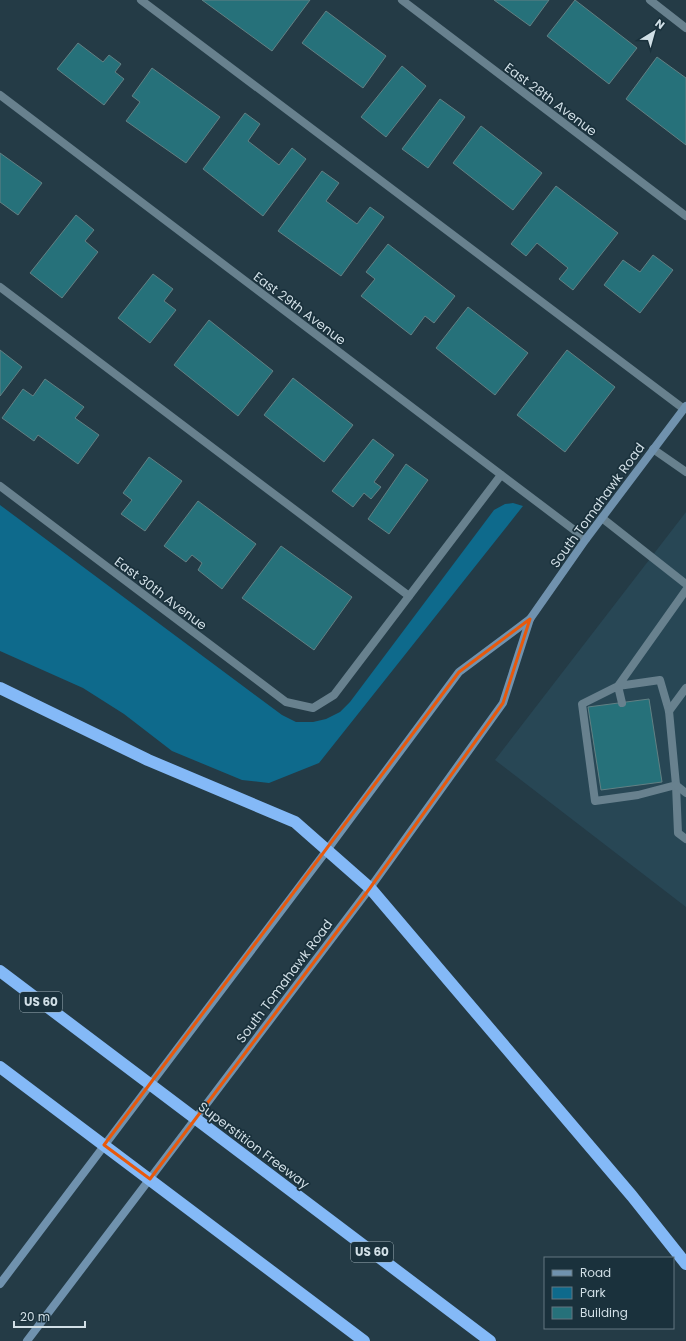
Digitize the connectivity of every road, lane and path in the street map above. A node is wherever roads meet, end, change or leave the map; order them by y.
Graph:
1 (141, 0) edge
2 (402, 0) edge
3 (650, 0) edge
4 (686, 28) edge
5 (0, 95) edge
6 (686, 216) edge
7 (0, 287) edge
8 (685, 408) edge
9 (653, 449) junction
10 (686, 472) edge
11 (502, 475) junction
12 (0, 486) edge
13 (602, 518) junction
14 (586, 539) junction
15 (686, 584) edge
16 (686, 590) edge
17 (410, 596) junction
18 (530, 619) junction
19 (618, 686) junction
20 (0, 688) edge
21 (686, 688) edge
22 (622, 703) dead end
23 (669, 711) junction
24 (636, 785) dead end
25 (676, 785) junction
26 (686, 792) edge
27 (638, 795) junction
28 (686, 840) edge
29 (326, 850) junction
30 (370, 888) junction
31 (0, 971) edge
32 (0, 1066) edge
33 (686, 1264) edge
34 (0, 1284) edge
35 (28, 1341) edge
36 (364, 1341) edge
37 (490, 1341) edge

1 - 8 street
2 - 6 street, East 28th Avenue
3 - 4 street
5 - 11 street, East 29th Avenue
7 - 17 street
8 - 9 main road, South Tomahawk Road
9 - 10 street
9 - 13 main road, South Tomahawk Road
11 - 14 street, East 29th Avenue
11 - 17 street
12 - 17 street, East 30th Avenue
13 - 14 main road, South Tomahawk Road
13 - 15 street
14 - 18 main road, South Tomahawk Road
16 - 19 street
18 - 29 main road, South Tomahawk Road
18 - 30 main road, South Tomahawk Road
19 - 22 street
19 - 23 street
19 - 27 street
20 - 29 highway
21 - 23 street
23 - 25 street
24 - 27 street
25 - 26 street
25 - 27 street
25 - 28 street
29 - 30 highway
29 - 34 main road, South Tomahawk Road
30 - 33 highway
30 - 35 main road, South Tomahawk Road
31 - 37 highway, Superstition Freeway / US 60
32 - 36 highway

